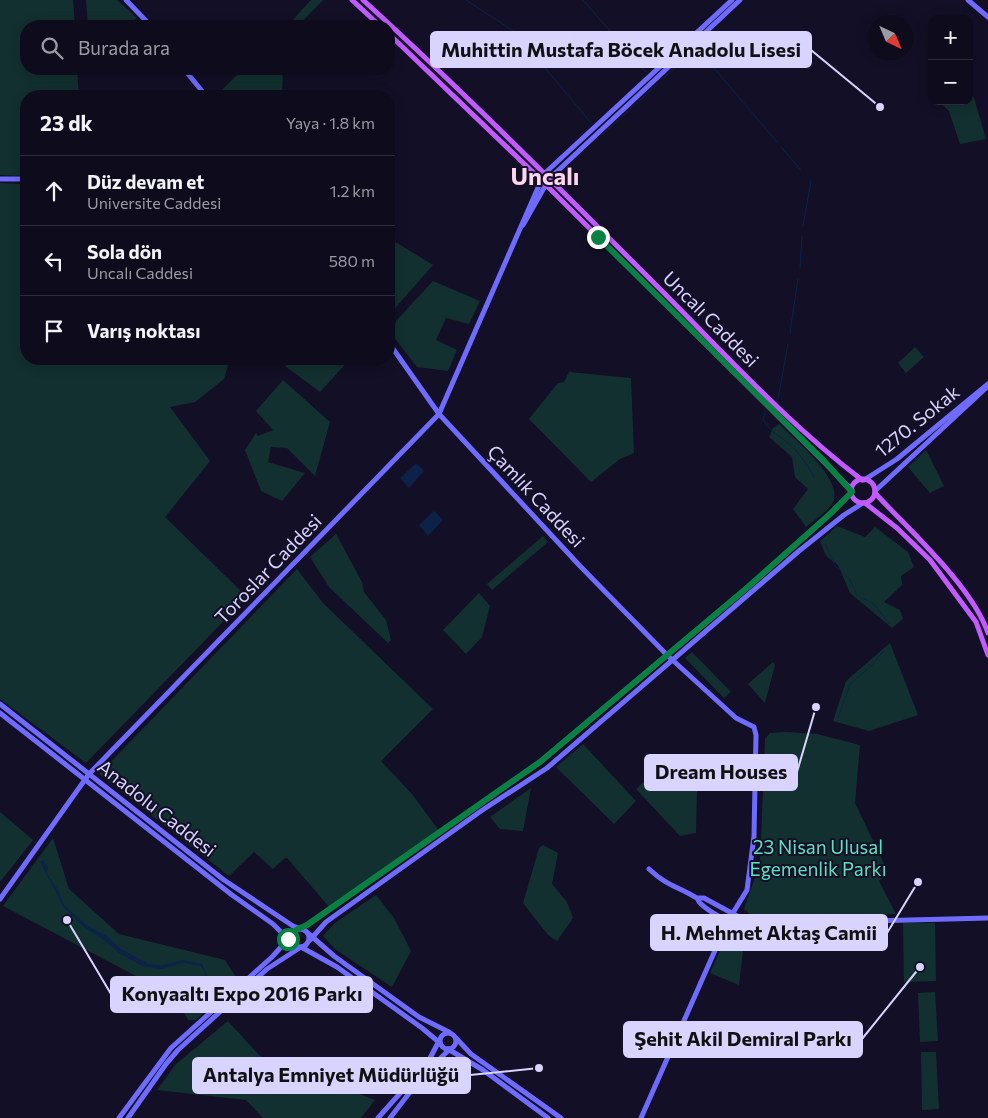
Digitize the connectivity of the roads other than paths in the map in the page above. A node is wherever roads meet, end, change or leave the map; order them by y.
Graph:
1 (126, 0) edge
2 (352, 0) edge
3 (363, 0) edge
4 (732, 0) edge
5 (740, 0) edge
6 (968, 0) edge
7 (988, 17) edge
8 (145, 20) edge
9 (374, 20) edge
10 (383, 20) edge
11 (395, 31) edge
12 (395, 40) edge
13 (189, 75) edge
14 (201, 90) edge
15 (591, 129) junction
16 (595, 134) junction
17 (542, 176) junction
18 (0, 179) edge
19 (20, 179) edge
20 (549, 179) junction
21 (545, 184) junction
22 (517, 235) junction
23 (395, 352) edge
24 (988, 385) edge
25 (439, 414) junction
26 (863, 480) junction
27 (852, 491) junction
28 (875, 492) junction
29 (864, 503) junction
30 (988, 634) edge
31 (667, 655) junction
32 (988, 655) edge
33 (672, 659) junction
34 (0, 704) edge
35 (0, 713) edge
36 (89, 774) junction
37 (85, 780) junction
38 (649, 869) dead end
39 (697, 898) junction
40 (0, 899) edge
41 (739, 904) junction
42 (732, 914) junction
43 (988, 918) edge
44 (745, 919) junction
45 (728, 921) junction
46 (752, 924) junction
47 (301, 929) junction
48 (290, 937) junction
49 (310, 937) junction
50 (301, 947) junction
51 (449, 1032) junction
52 (456, 1038) junction
53 (439, 1042) junction
54 (449, 1049) junction
55 (119, 1118) edge
56 (128, 1118) edge
57 (378, 1118) edge
58 (390, 1118) edge
59 (548, 1118) edge
60 (561, 1118) edge
61 (641, 1118) edge

1 - 8 street
2 - 9 main road
3 - 10 main road
4 - 15 street, Toroslar Caddesi
5 - 16 street, Toroslar Caddesi
6 - 7 street
11 - 17 main road
12 - 17 main road
13 - 14 street
15 - 16 street
15 - 17 street, Toroslar Caddesi
16 - 20 street, Toroslar Caddesi
17 - 20 main road, Uncalı Caddesi
17 - 21 main road, Uncalı Caddesi
17 - 22 street, Toroslar Caddesi
18 - 19 street
20 - 21 street, Toroslar Caddesi
20 - 26 main road, Uncalı Caddesi
21 - 22 street, Toroslar Caddesi
21 - 27 main road, Uncalı Caddesi
22 - 25 street, Toroslar Caddesi
23 - 25 street, Çamlık Caddesi
24 - 26 street, 1270. Sokak
24 - 28 street, 1270. Sokak
25 - 31 street, Çamlık Caddesi
25 - 36 street, Toroslar Caddesi
26 - 27 main road
26 - 28 main road
27 - 29 main road
27 - 31 street
28 - 29 main road
28 - 30 main road
29 - 32 main road
29 - 33 street
31 - 33 street, Çamlık Caddesi
31 - 47 street
33 - 41 street, Çamlık Caddesi
33 - 49 street
34 - 36 street, Anadolu Caddesi
35 - 37 street, Anadolu Caddesi
36 - 37 street, Toroslar Caddesi
36 - 47 street, Anadolu Caddesi
37 - 40 street, Toroslar Caddesi
37 - 48 street, Anadolu Caddesi
38 - 39 street
39 - 42 street
39 - 45 street
41 - 42 street
41 - 44 street
42 - 44 street
42 - 45 street
43 - 46 street
44 - 46 street
45 - 46 street
45 - 61 street
47 - 48 street
47 - 49 street
48 - 50 street
48 - 55 street
49 - 50 street
49 - 51 street
50 - 53 street
50 - 56 street
51 - 52 street
51 - 53 street
52 - 54 street
52 - 60 street
53 - 54 street
53 - 57 street
54 - 58 street
54 - 59 street

